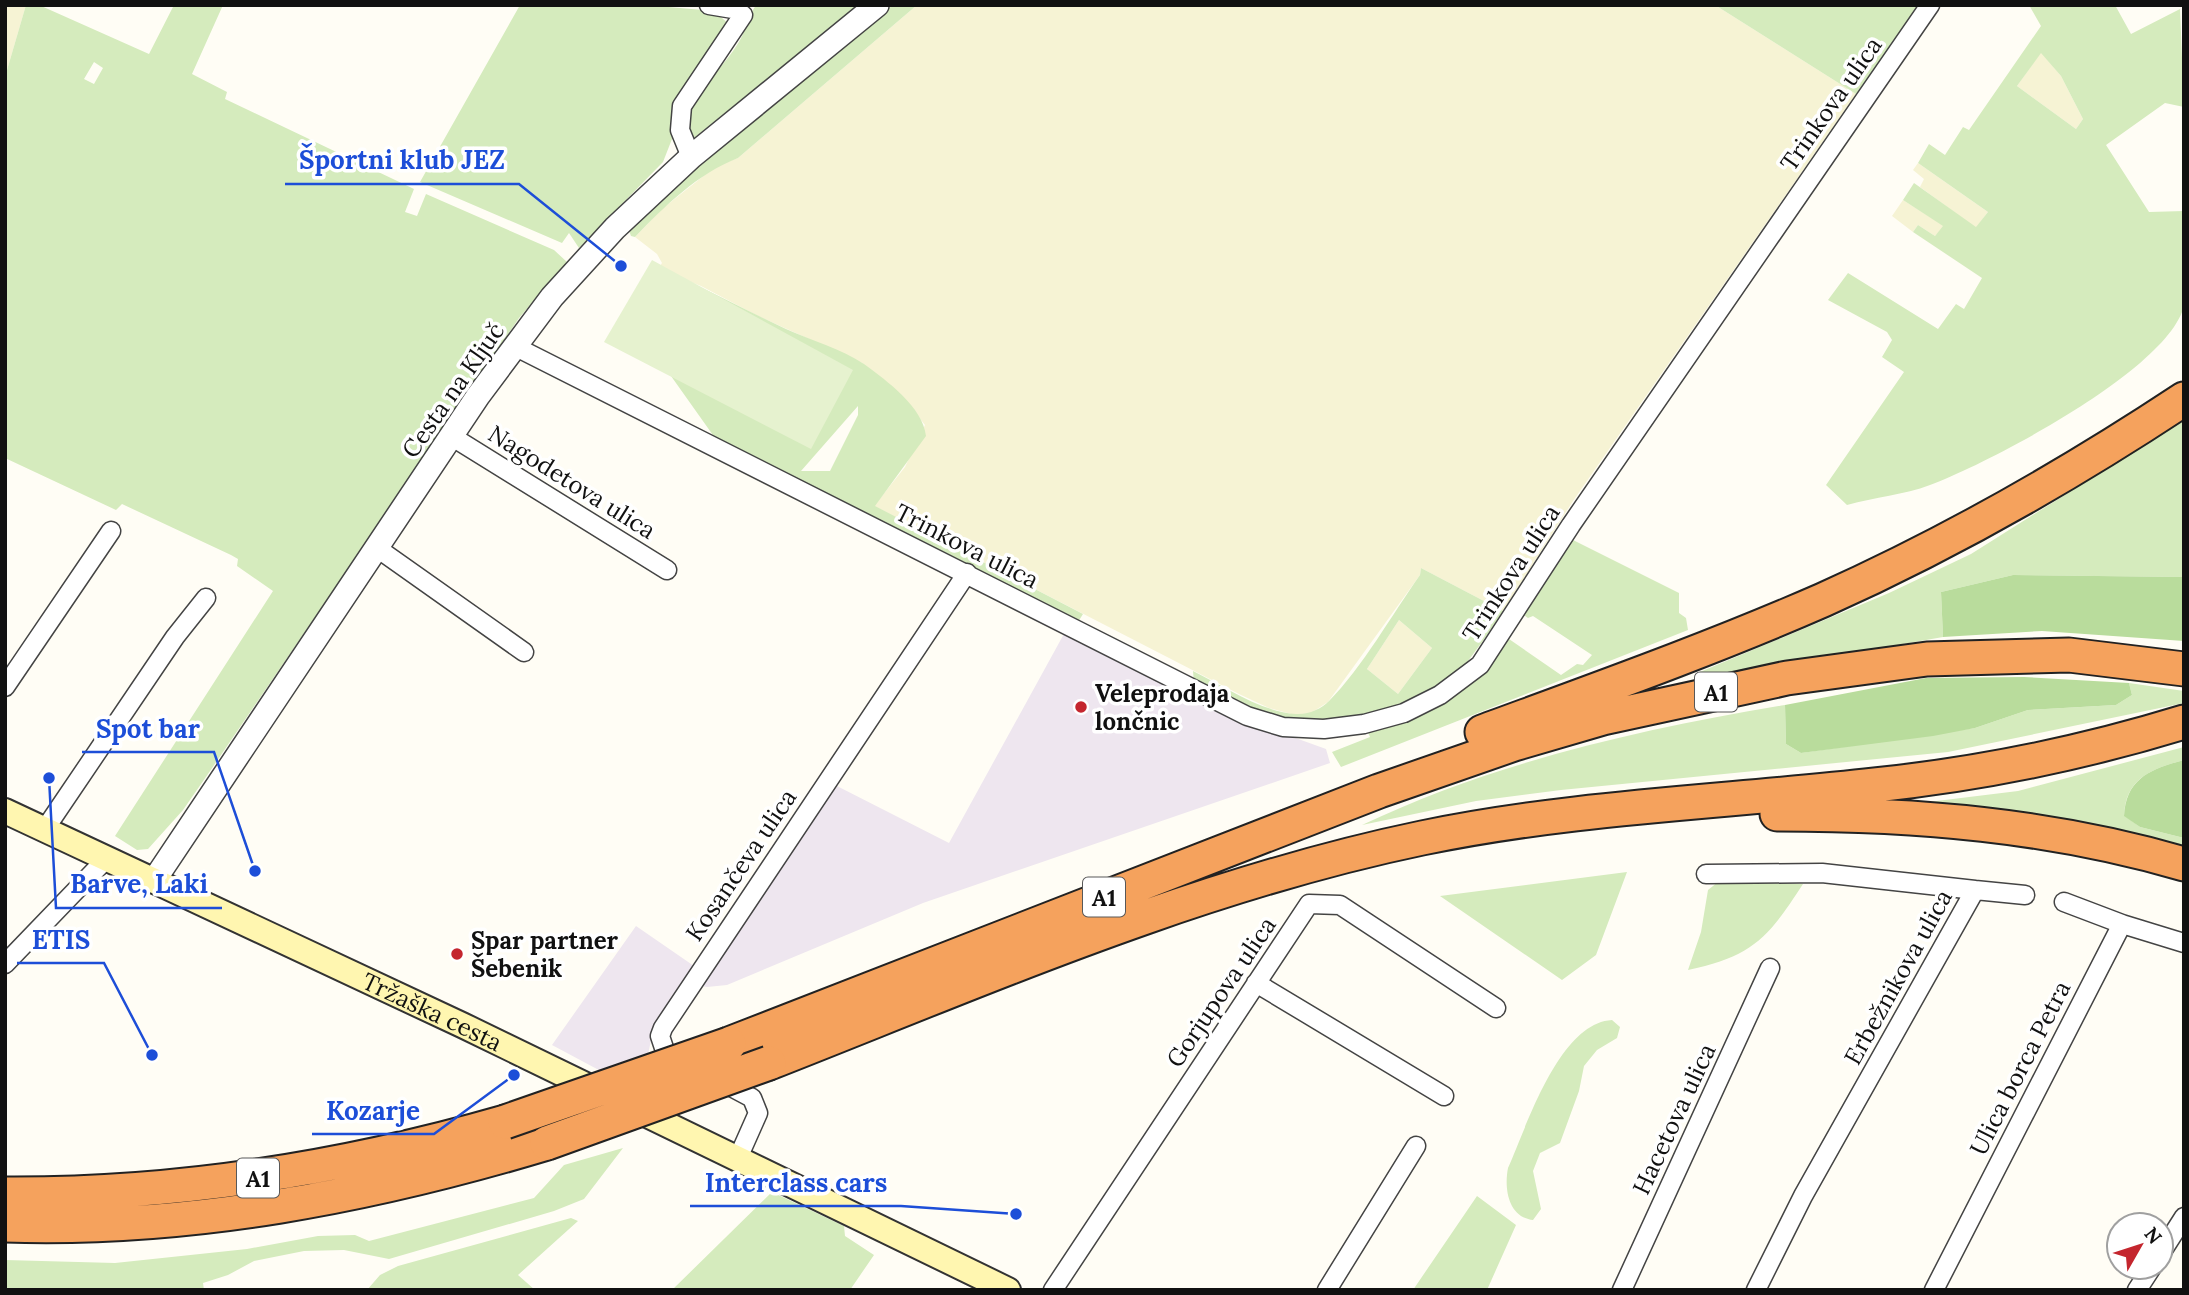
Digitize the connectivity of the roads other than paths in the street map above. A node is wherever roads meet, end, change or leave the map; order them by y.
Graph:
1 (709, 5) edge
2 (877, 5) edge
3 (1930, 5) edge
4 (691, 157) junction
5 (514, 345) junction
6 (2184, 400) edge
7 (452, 436) junction
8 (111, 531) dead end
9 (377, 548) junction
10 (667, 570) dead end
11 (967, 573) junction
12 (205, 598) dead end
13 (524, 652) dead end
14 (2184, 669) edge
15 (5, 687) edge
16 (2184, 722) edge
17 (1670, 806) junction
18 (5, 811) edge
19 (45, 829) junction
20 (1266, 834) junction
21 (108, 858) junction
22 (2184, 864) edge
23 (1706, 874) dead end
24 (155, 879) junction
25 (1975, 890) junction
26 (2025, 895) dead end
27 (2064, 902) dead end
28 (2122, 923) junction
29 (2184, 943) edge
30 (5, 964) edge
31 (1770, 968) dead end
32 (1256, 983) junction
33 (1496, 1008) dead end
34 (1444, 1096) dead end
35 (1416, 1146) dead end
36 (738, 1158) junction
37 (5, 1194) edge
38 (5, 1225) edge
39 (1008, 1290) edge
40 (1053, 1290) edge
41 (1327, 1290) edge
42 (1622, 1290) edge
43 (1756, 1290) edge
44 (1934, 1290) edge

1 - 4 street
2 - 4 street, Cesta na Ključ
3 - 11 street, Trinkova ulica
4 - 5 street, Cesta na Ključ
5 - 7 street, Cesta na Ključ
5 - 11 street, Trinkova ulica
6 - 20 highway
7 - 9 street, Cesta na Ključ
7 - 10 street, Nagodetova ulica
8 - 15 street
9 - 13 street
9 - 24 street, Cesta na Ključ
11 - 36 street, Kosančeva ulica
12 - 19 street
14 - 20 highway, A1
16 - 17 highway
17 - 22 highway, A1
17 - 38 highway, A1, bridge
18 - 19 main road, Tržaška cesta
19 - 21 main road, Tržaška cesta
20 - 37 highway, A1, bridge
21 - 24 main road, Tržaška cesta
21 - 30 street
23 - 25 street, Erbežnikova ulica
24 - 36 main road, Tržaška cesta
25 - 26 street
25 - 43 street, Erbežnikova ulica
27 - 28 street
28 - 29 street
28 - 44 street, Ulica borca Petra
31 - 42 street, Hacetova ulica
32 - 33 street, Gorjupova ulica
32 - 34 street
32 - 40 street, Gorjupova ulica
35 - 41 street
36 - 39 main road, Tržaška cesta

